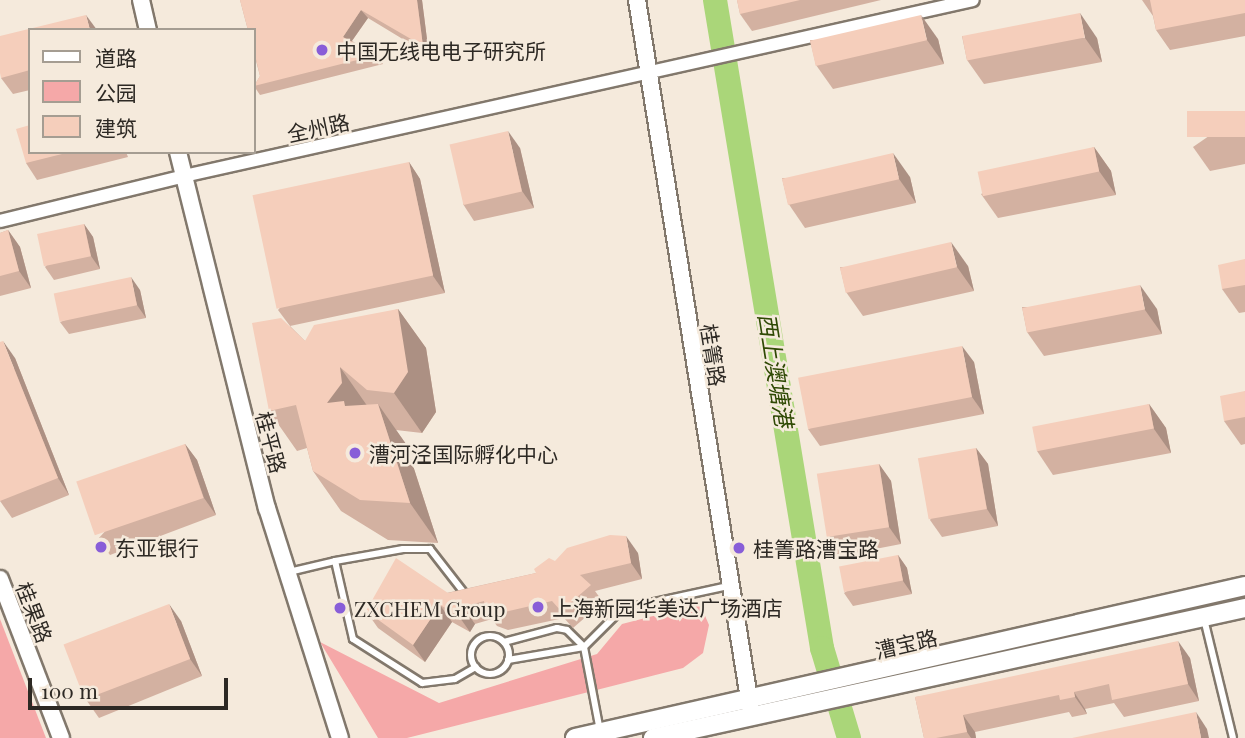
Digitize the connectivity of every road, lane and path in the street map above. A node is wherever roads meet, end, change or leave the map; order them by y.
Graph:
1 (637, 0) edge
2 (973, 0) edge
3 (646, 75) junction
4 (178, 154) edge
5 (184, 176) junction
6 (0, 221) edge
7 (335, 561) junction
8 (287, 573) junction
9 (0, 579) edge
10 (730, 586) junction
11 (1245, 586) edge
12 (472, 603) edge
13 (1245, 608) edge
14 (1204, 617) junction
15 (482, 627) dead end
16 (485, 636) junction
17 (504, 642) junction
18 (584, 647) junction
19 (508, 660) junction
20 (476, 667) junction
21 (861, 685) junction
22 (751, 709) junction
23 (600, 733) junction
24 (61, 738) edge
25 (340, 738) edge
26 (576, 738) edge
27 (653, 738) edge
28 (1233, 738) edge

1 - 3 street, 桂箐路
2 - 3 street, 全州路
3 - 5 street, 全州路
3 - 10 street, 桂箐路
4 - 5 street, 桂平路
5 - 6 street, 全州路
5 - 8 street, 桂平路
7 - 8 lane
7 - 12 lane
7 - 20 lane
8 - 25 street, 桂平路
9 - 24 street, 桂果路
10 - 18 lane
10 - 22 street, 桂箐路
11 - 21 main road, 漕宝路
13 - 14 main road, 漕宝路
14 - 21 main road, 漕宝路
14 - 28 lane
15 - 16 lane
16 - 17 lane
16 - 20 lane
17 - 18 lane
17 - 19 lane
18 - 19 lane
18 - 23 lane
19 - 20 lane
21 - 22 main road, 漕宝路
22 - 23 main road, 漕宝路
22 - 27 main road, 漕宝路
23 - 26 main road, 漕宝路

